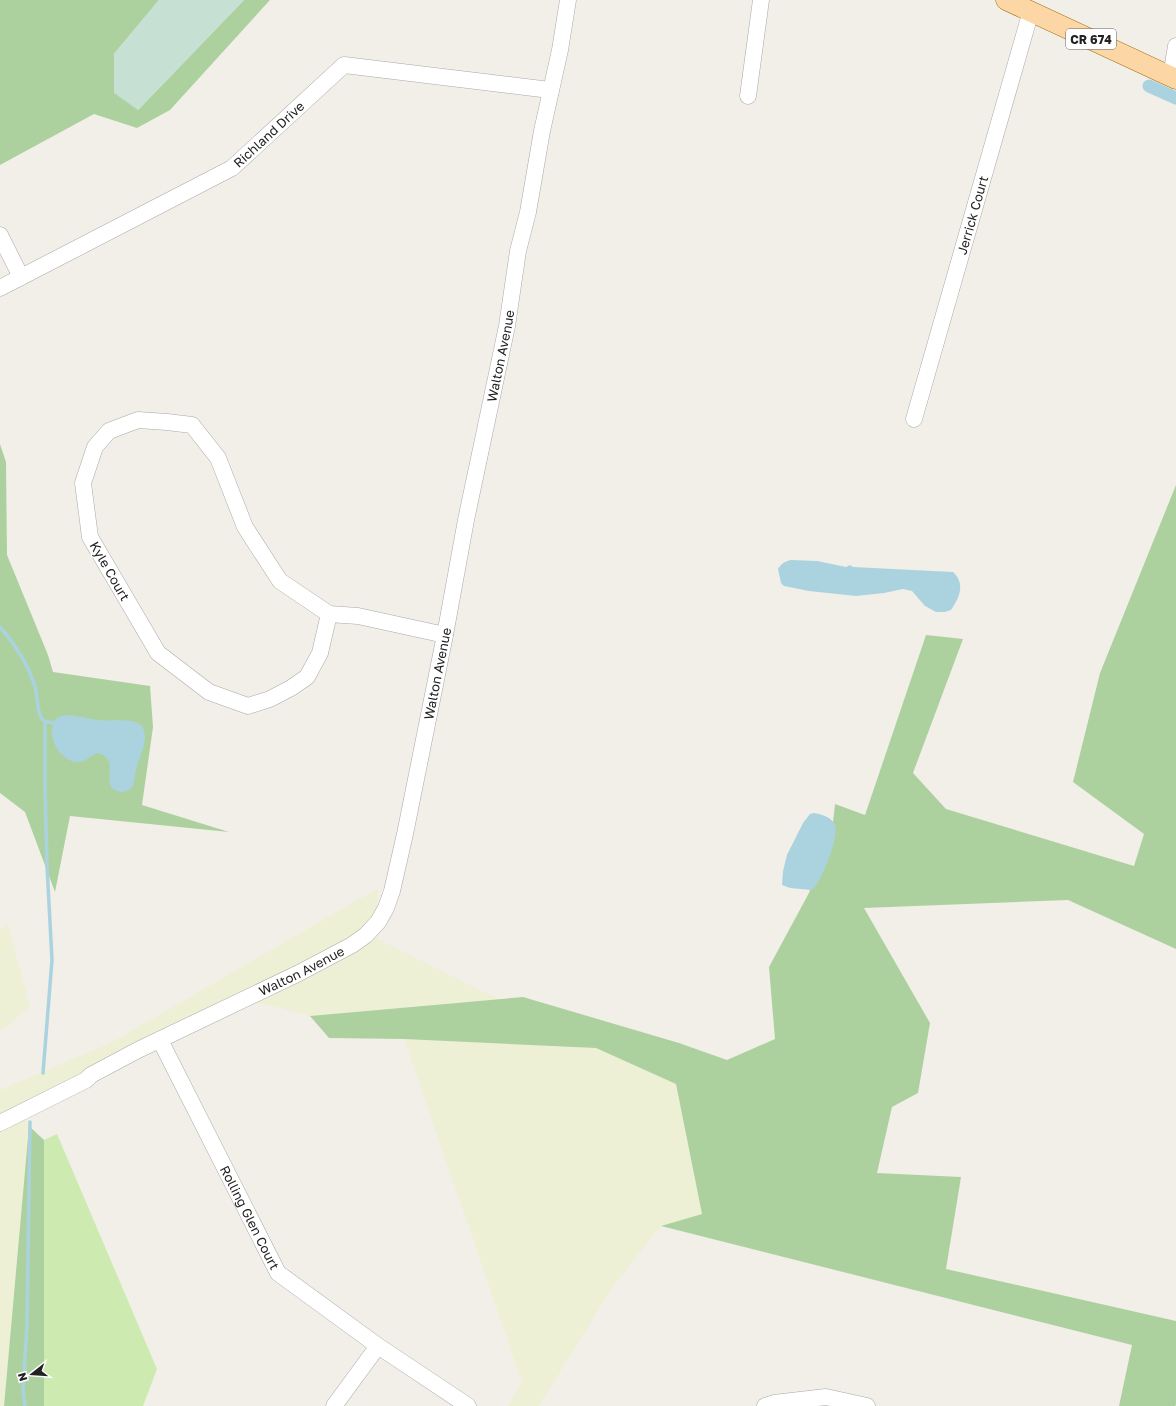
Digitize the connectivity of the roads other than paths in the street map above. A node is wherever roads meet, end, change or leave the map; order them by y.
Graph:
1 (568, 0) edge
2 (761, 0) edge
3 (1006, 0) edge
4 (1030, 11) junction
5 (1176, 46) edge
6 (1173, 77) edge
7 (550, 90) junction
8 (748, 96) dead end
9 (0, 235) edge
10 (21, 277) junction
11 (0, 288) edge
12 (914, 419) dead end
13 (330, 614) junction
14 (445, 635) junction
15 (160, 1040) junction
16 (0, 1123) edge
17 (378, 1346) junction
18 (334, 1406) edge
19 (468, 1406) edge
20 (765, 1406) edge
21 (867, 1406) edge

1 - 7 street, Walton Avenue
2 - 8 street
3 - 4 main road, CR 674
4 - 6 main road, CR 674
4 - 12 street, Jerrick Court
5 - 6 street
7 - 10 street, Richland Drive
7 - 14 street, Walton Avenue
9 - 10 street
10 - 11 street, Richland Drive
13 - 13 street, Kyle Court
13 - 14 street, Kyle Court
14 - 15 street, Walton Avenue
15 - 16 street, Walton Avenue
15 - 17 street, Rolling Glen Court
17 - 18 street
17 - 19 street, Rolling Glen Court
20 - 21 street

